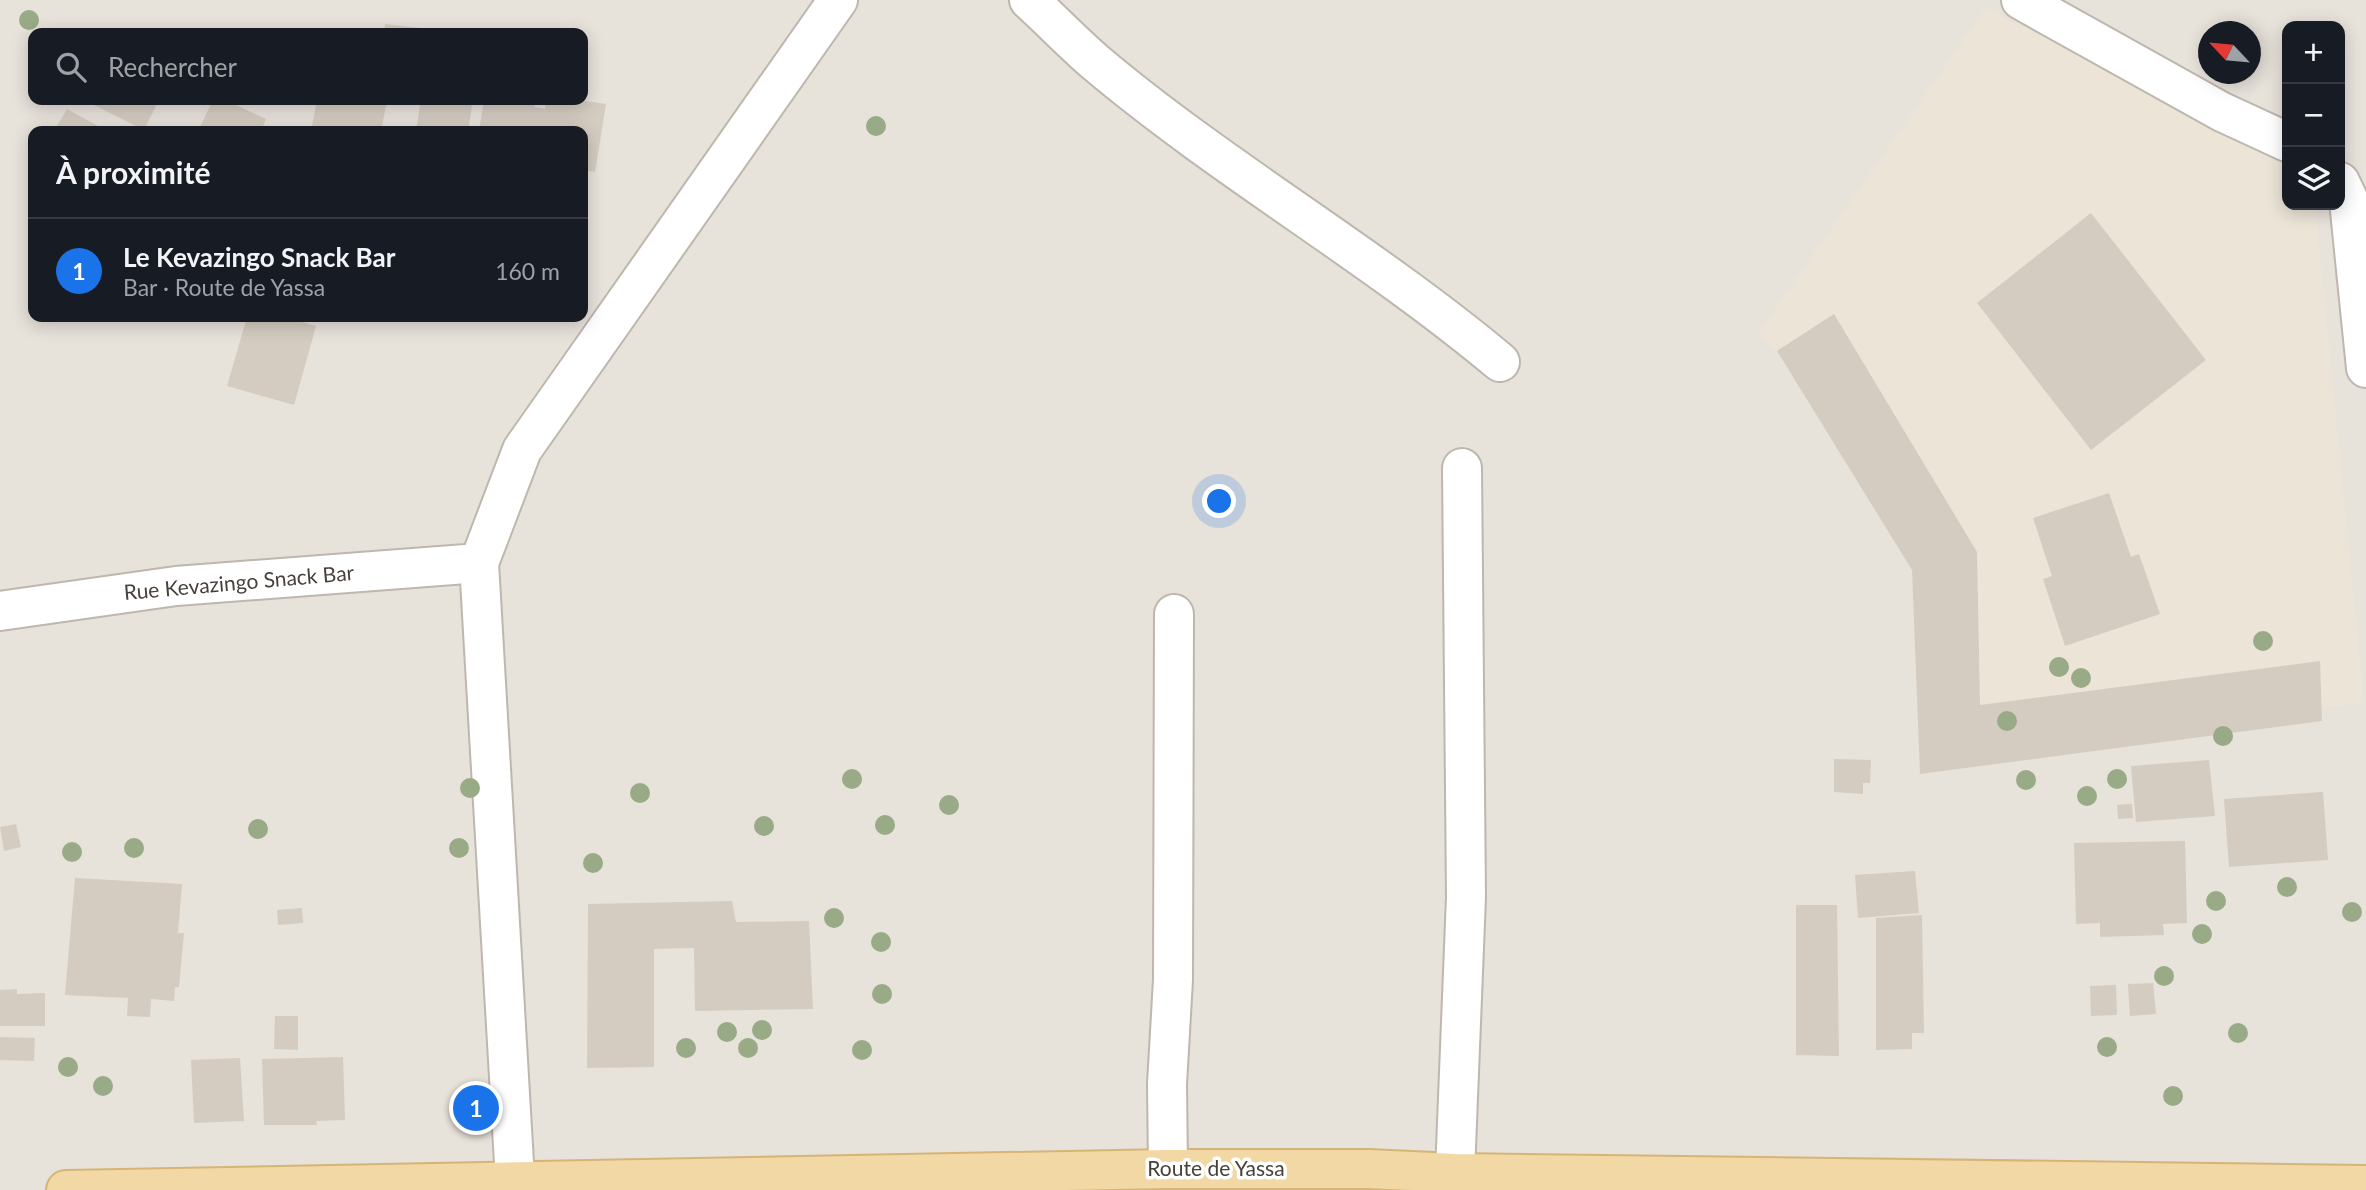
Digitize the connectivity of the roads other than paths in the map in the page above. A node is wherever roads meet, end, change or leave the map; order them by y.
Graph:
1 (838, 0) edge
2 (1029, 0) edge
3 (2021, 0) edge
4 (2282, 140) edge
5 (2345, 193) edge
6 (1500, 362) dead end
7 (2366, 368) edge
8 (1462, 468) dead end
9 (479, 563) junction
10 (0, 611) edge
11 (1174, 614) dead end
12 (1168, 1168) junction
13 (1455, 1172) junction
14 (515, 1180) junction
15 (1367, 1180) edge
16 (2366, 1185) edge
17 (66, 1190) edge

1 - 9 street
2 - 6 street
3 - 4 street
5 - 7 street
8 - 13 street
9 - 10 street, Rue Kevazingo Snack Bar
9 - 14 street
11 - 12 street
12 - 14 main road, Route de Yassa
12 - 15 main road, Route de Yassa
13 - 15 main road, Route de Yassa
13 - 16 main road, Route de Yassa
14 - 17 main road, Route de Yassa

